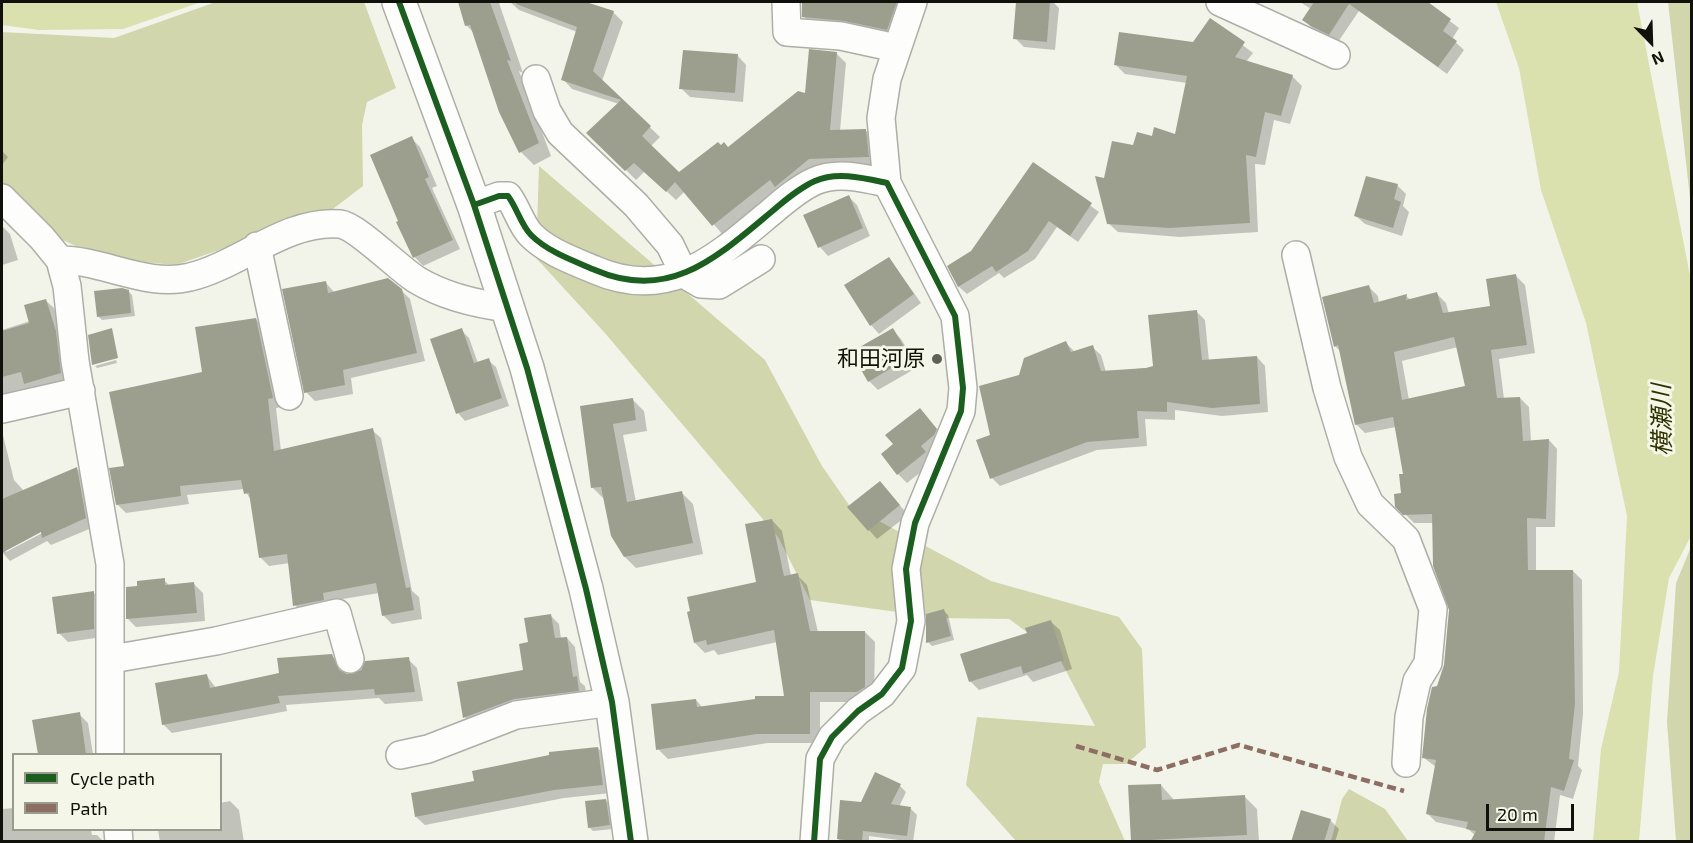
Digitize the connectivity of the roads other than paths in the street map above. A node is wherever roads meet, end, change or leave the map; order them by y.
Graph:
1 (399, 2) edge
2 (786, 2) edge
3 (913, 2) edge
4 (1220, 2) edge
5 (896, 48) junction
6 (1336, 55) dead end
7 (536, 79) dead end
8 (887, 183) junction
9 (2, 198) edge
10 (474, 205) junction
11 (257, 246) junction
12 (1296, 255) dead end
13 (761, 259) dead end
14 (60, 260) junction
15 (684, 274) junction
16 (508, 308) junction
17 (81, 392) junction
18 (289, 396) dead end
19 (2, 409) edge
20 (112, 659) junction
21 (350, 659) dead end
22 (612, 702) junction
23 (110, 753) edge
24 (400, 755) dead end
25 (1406, 764) dead end
26 (630, 842) edge
27 (814, 842) edge

1 - 10 street
2 - 5 street
3 - 5 street
4 - 6 street
5 - 8 street
7 - 15 street
8 - 15 street
8 - 27 street
9 - 14 street
10 - 15 street
10 - 16 street
11 - 14 street
11 - 16 street
11 - 18 street
12 - 25 street
13 - 15 street
14 - 17 street
16 - 22 street
17 - 19 street
17 - 20 street
20 - 21 street
20 - 23 street
22 - 24 street
22 - 26 street

